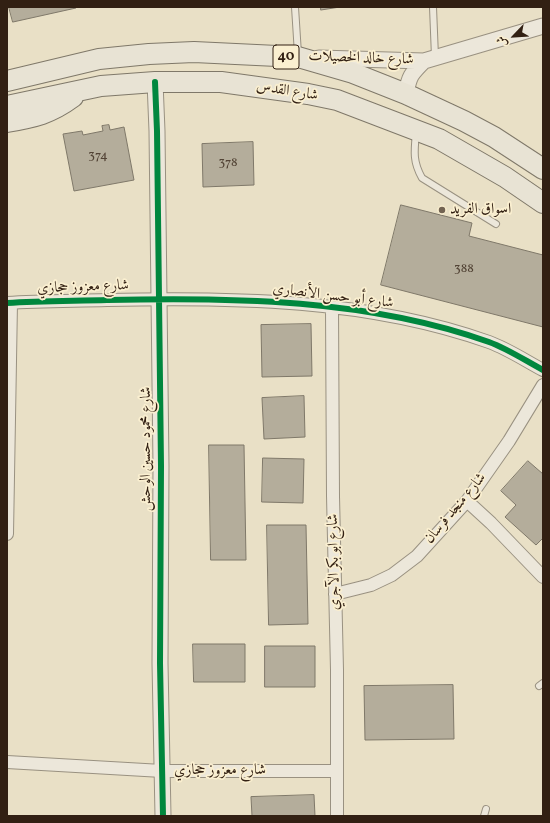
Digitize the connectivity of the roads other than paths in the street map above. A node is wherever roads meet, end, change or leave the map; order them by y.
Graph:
1 (294, 7) edge
2 (433, 7) edge
3 (543, 26) edge
4 (298, 57) junction
5 (430, 60) junction
6 (7, 81) edge
7 (155, 82) junction
8 (83, 90) junction
9 (406, 94) junction
10 (7, 106) edge
11 (7, 122) edge
12 (416, 130) junction
13 (543, 169) edge
14 (543, 203) edge
15 (496, 224) dead end
16 (159, 299) junction
17 (9, 303) edge
18 (332, 308) junction
19 (543, 370) edge
20 (543, 385) edge
21 (467, 501) junction
22 (7, 534) edge
23 (543, 577) edge
24 (336, 594) junction
25 (7, 762) edge
26 (162, 771) junction
27 (337, 771) junction
28 (486, 809) dead end
29 (163, 816) edge
30 (337, 816) edge
31 (484, 816) edge

1 - 4 lane
2 - 5 lane
3 - 5 street, شارع خالد الخصيلات
4 - 5 street, شارع خالد الخصيلات
4 - 6 highway, 40
4 - 9 highway, 40
5 - 9 street, شارع خالد الخصيلات
7 - 8 highway, شارع القدس / 40
7 - 12 highway, شارع القدس / 40
7 - 16 street, شارع محمود حسين الوحش
8 - 10 highway, شارع القدس / 40
8 - 11 highway
9 - 13 highway, 40
12 - 14 highway, شارع القدس / 40
12 - 15 lane
16 - 17 street, شارع معزوز حجازي
16 - 18 street, شارع أبو حسن الأنصاري
16 - 26 street, شارع محمود حسين الوحش
17 - 22 street
18 - 19 street, شارع أبو حسن الأنصاري
18 - 24 street, شارع ابو بكر الآجري
20 - 21 street, شارع منجد فرسان
21 - 23 street
21 - 24 street, شارع منجد فرسان
24 - 27 street, شارع ابو بكر الآجري
25 - 26 street, شارع معزوز حجازي
26 - 27 street, شارع معزوز حجازي
26 - 29 street, شارع محمود حسين الوحش
27 - 30 street, شارع ابو بكر الآجري
28 - 31 lane

